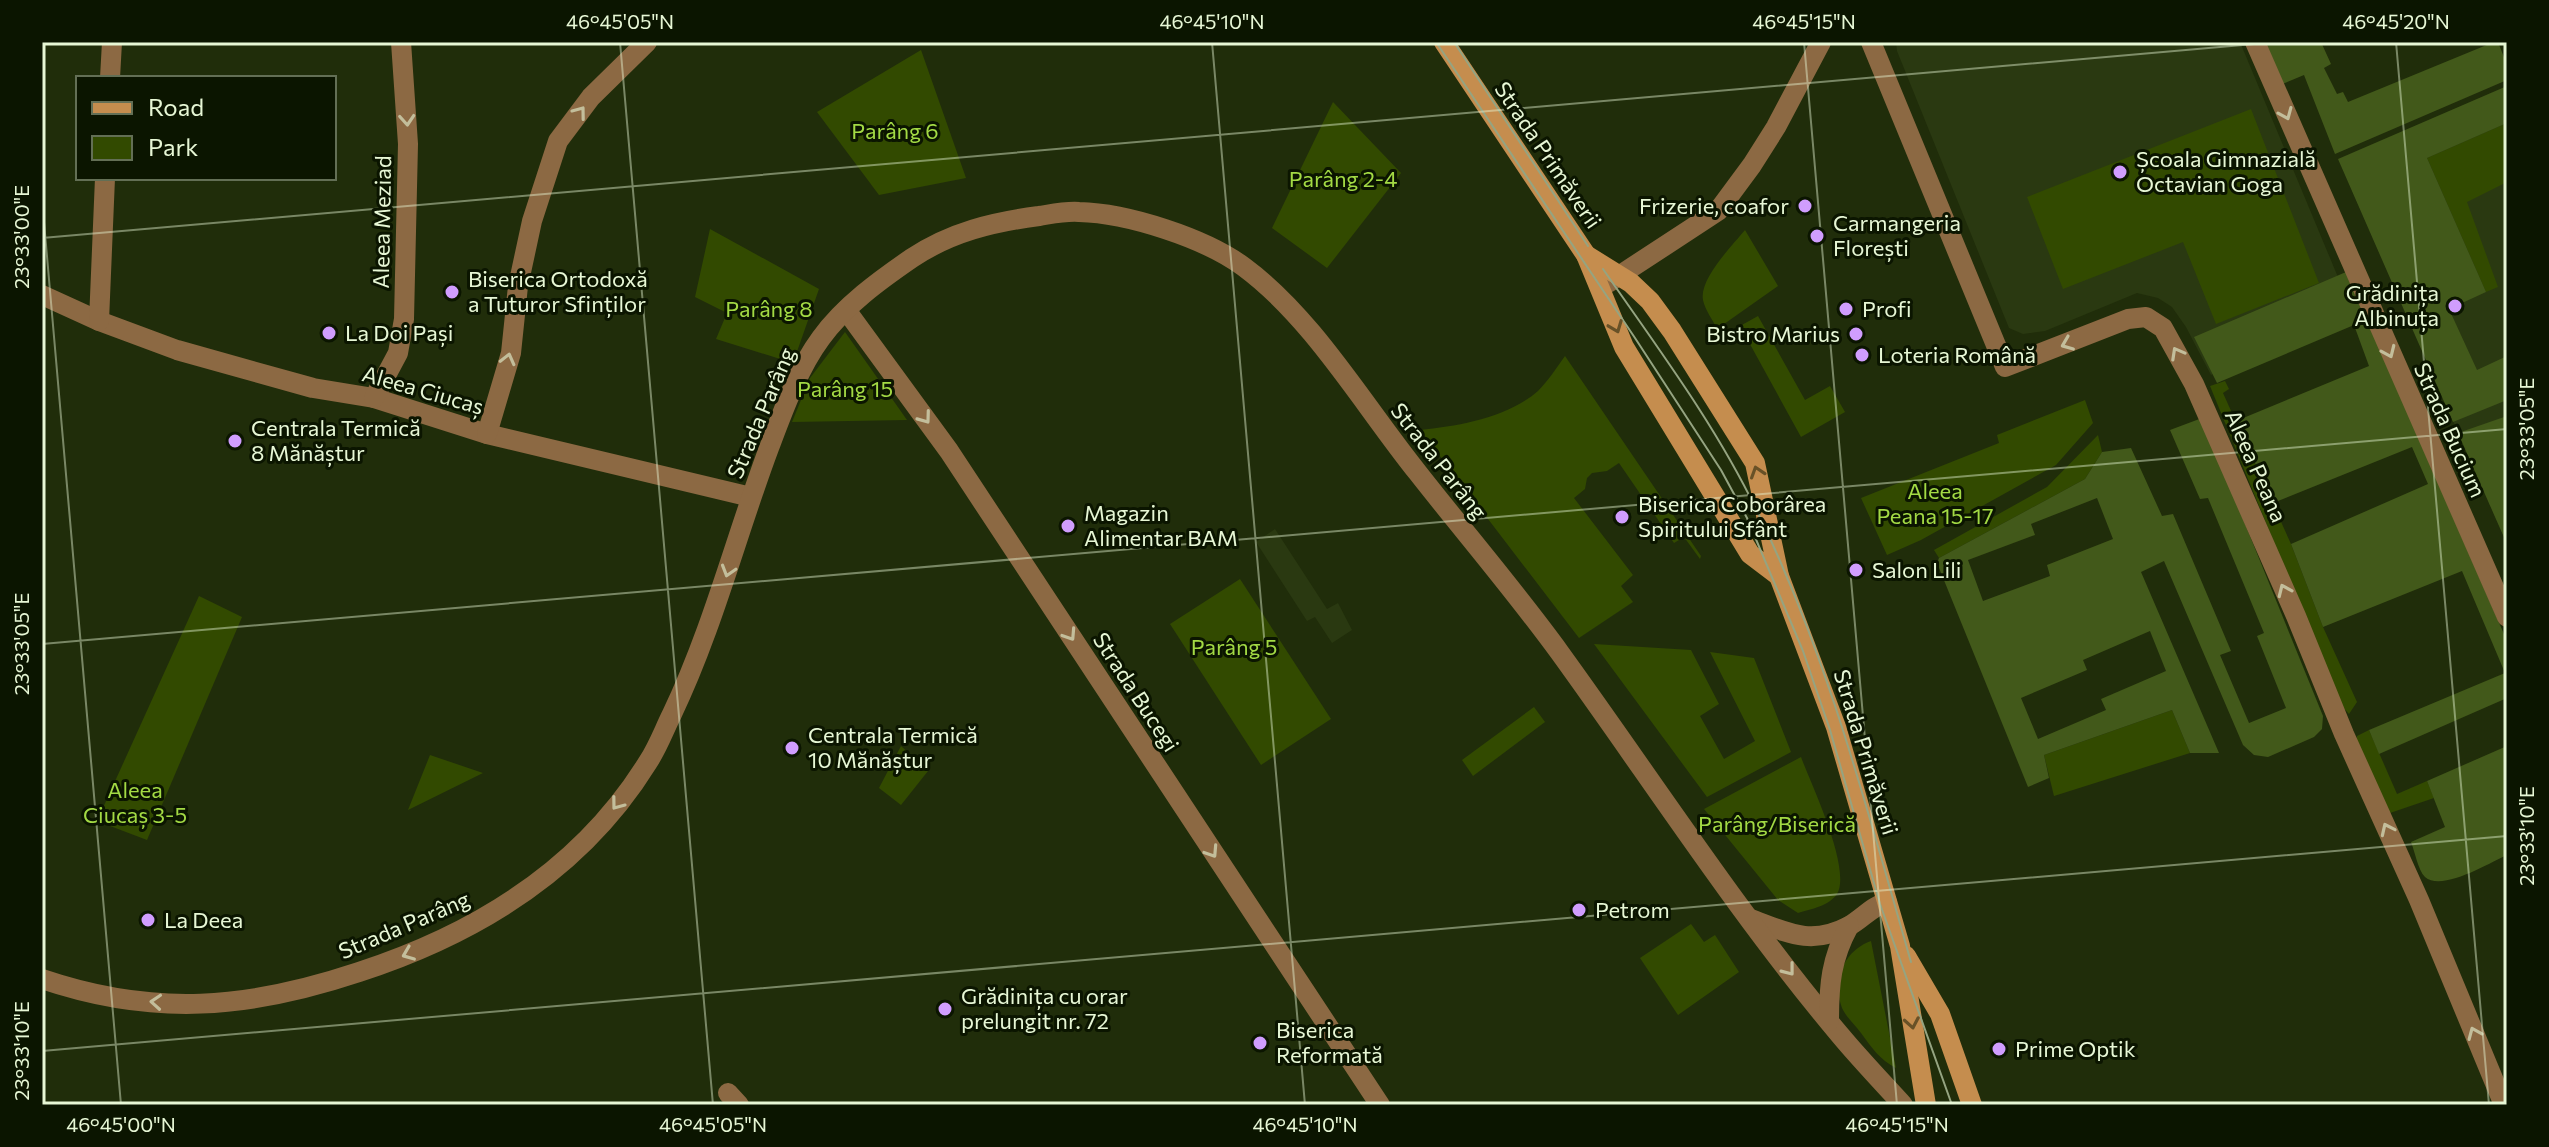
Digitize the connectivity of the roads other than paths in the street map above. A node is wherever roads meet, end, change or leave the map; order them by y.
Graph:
1 (112, 42) edge
2 (401, 42) edge
3 (647, 42) edge
4 (1444, 42) edge
5 (1821, 42) edge
6 (1871, 42) edge
7 (2255, 42) edge
8 (110, 76) edge
9 (105, 180) edge
10 (1586, 255) junction
11 (1620, 275) junction
12 (1601, 287) junction
13 (42, 295) edge
14 (846, 310) junction
15 (99, 321) junction
16 (374, 398) junction
17 (487, 434) junction
18 (751, 497) junction
19 (1779, 576) junction
20 (2507, 617) edge
21 (1887, 902) junction
22 (1750, 918) junction
23 (1849, 926) junction
24 (1900, 946) junction
25 (42, 979) edge
26 (1829, 1021) junction
27 (1380, 1105) edge
28 (1903, 1105) edge
29 (1926, 1105) edge
30 (1972, 1105) edge
31 (2504, 1105) edge

1 - 8 street
2 -> 16 street, Aleea Meziad
17 -> 3 street
4 - 10 main road, Strada Primăverii
5 - 11 street
31 -> 6 street, Aleea Peana
7 -> 20 street, Strada Bucium
9 - 15 street
10 - 11 main road, Strada Primăverii
10 - 12 main road, Strada Primăverii
11 - 12 street
19 -> 11 main road, Strada Primăverii
12 -> 19 main road, Strada Primăverii
13 - 15 street, Aleea Ciucaș
14 - 18 street, Strada Parâng
14 - 22 street, Strada Parâng
14 -> 27 street, Strada Bucegi
15 - 16 street, Aleea Ciucaș
16 - 17 street, Aleea Ciucaș
17 - 18 street, Aleea Ciucaș
18 -> 25 street, Strada Parâng
19 - 21 main road, Strada Primăverii
21 - 23 street
21 - 24 main road, Strada Primăverii
22 - 23 street
22 -> 26 street, Strada Parâng
23 - 26 street
24 -> 29 main road, Strada Primăverii
24 - 30 main road, Strada Primăverii
26 - 28 street, Strada Parâng

